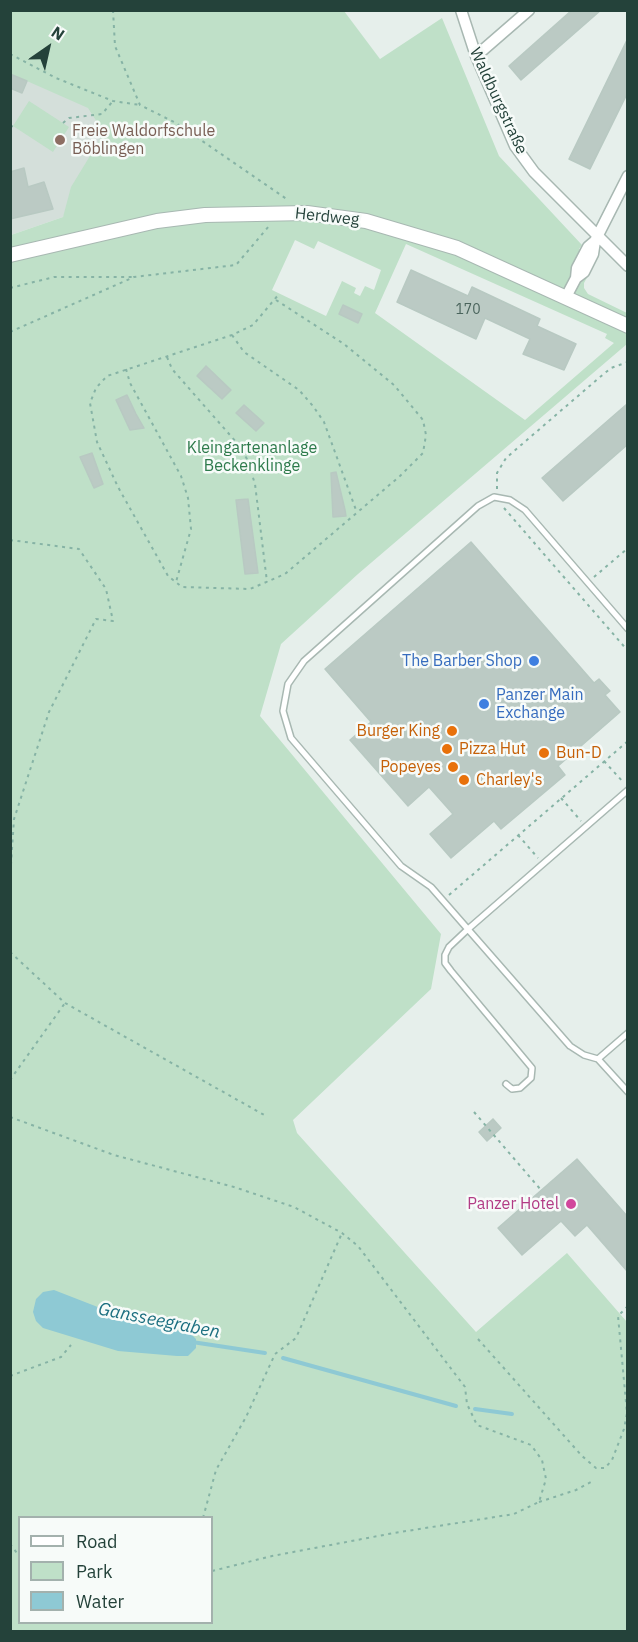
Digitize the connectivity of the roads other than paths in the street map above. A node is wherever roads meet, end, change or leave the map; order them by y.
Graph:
1 (460, 10) edge
2 (530, 10) edge
3 (476, 56) junction
4 (627, 176) edge
5 (596, 239) junction
6 (10, 255) edge
7 (627, 266) edge
8 (566, 301) junction
9 (627, 326) edge
10 (627, 629) edge
11 (627, 789) edge
12 (467, 930) junction
13 (627, 1033) edge
14 (598, 1059) junction
15 (506, 1084) dead end
16 (627, 1092) edge

1 - 3 street, Waldburgstraße
2 - 3 street
3 - 5 street, Waldburgstraße
4 - 5 street
5 - 7 street, Waldburgstraße
5 - 8 street
6 - 8 street, Herdweg
8 - 9 street, Herdweg
10 - 12 lane
11 - 12 lane
12 - 14 lane
12 - 15 lane
13 - 14 lane
14 - 16 lane

